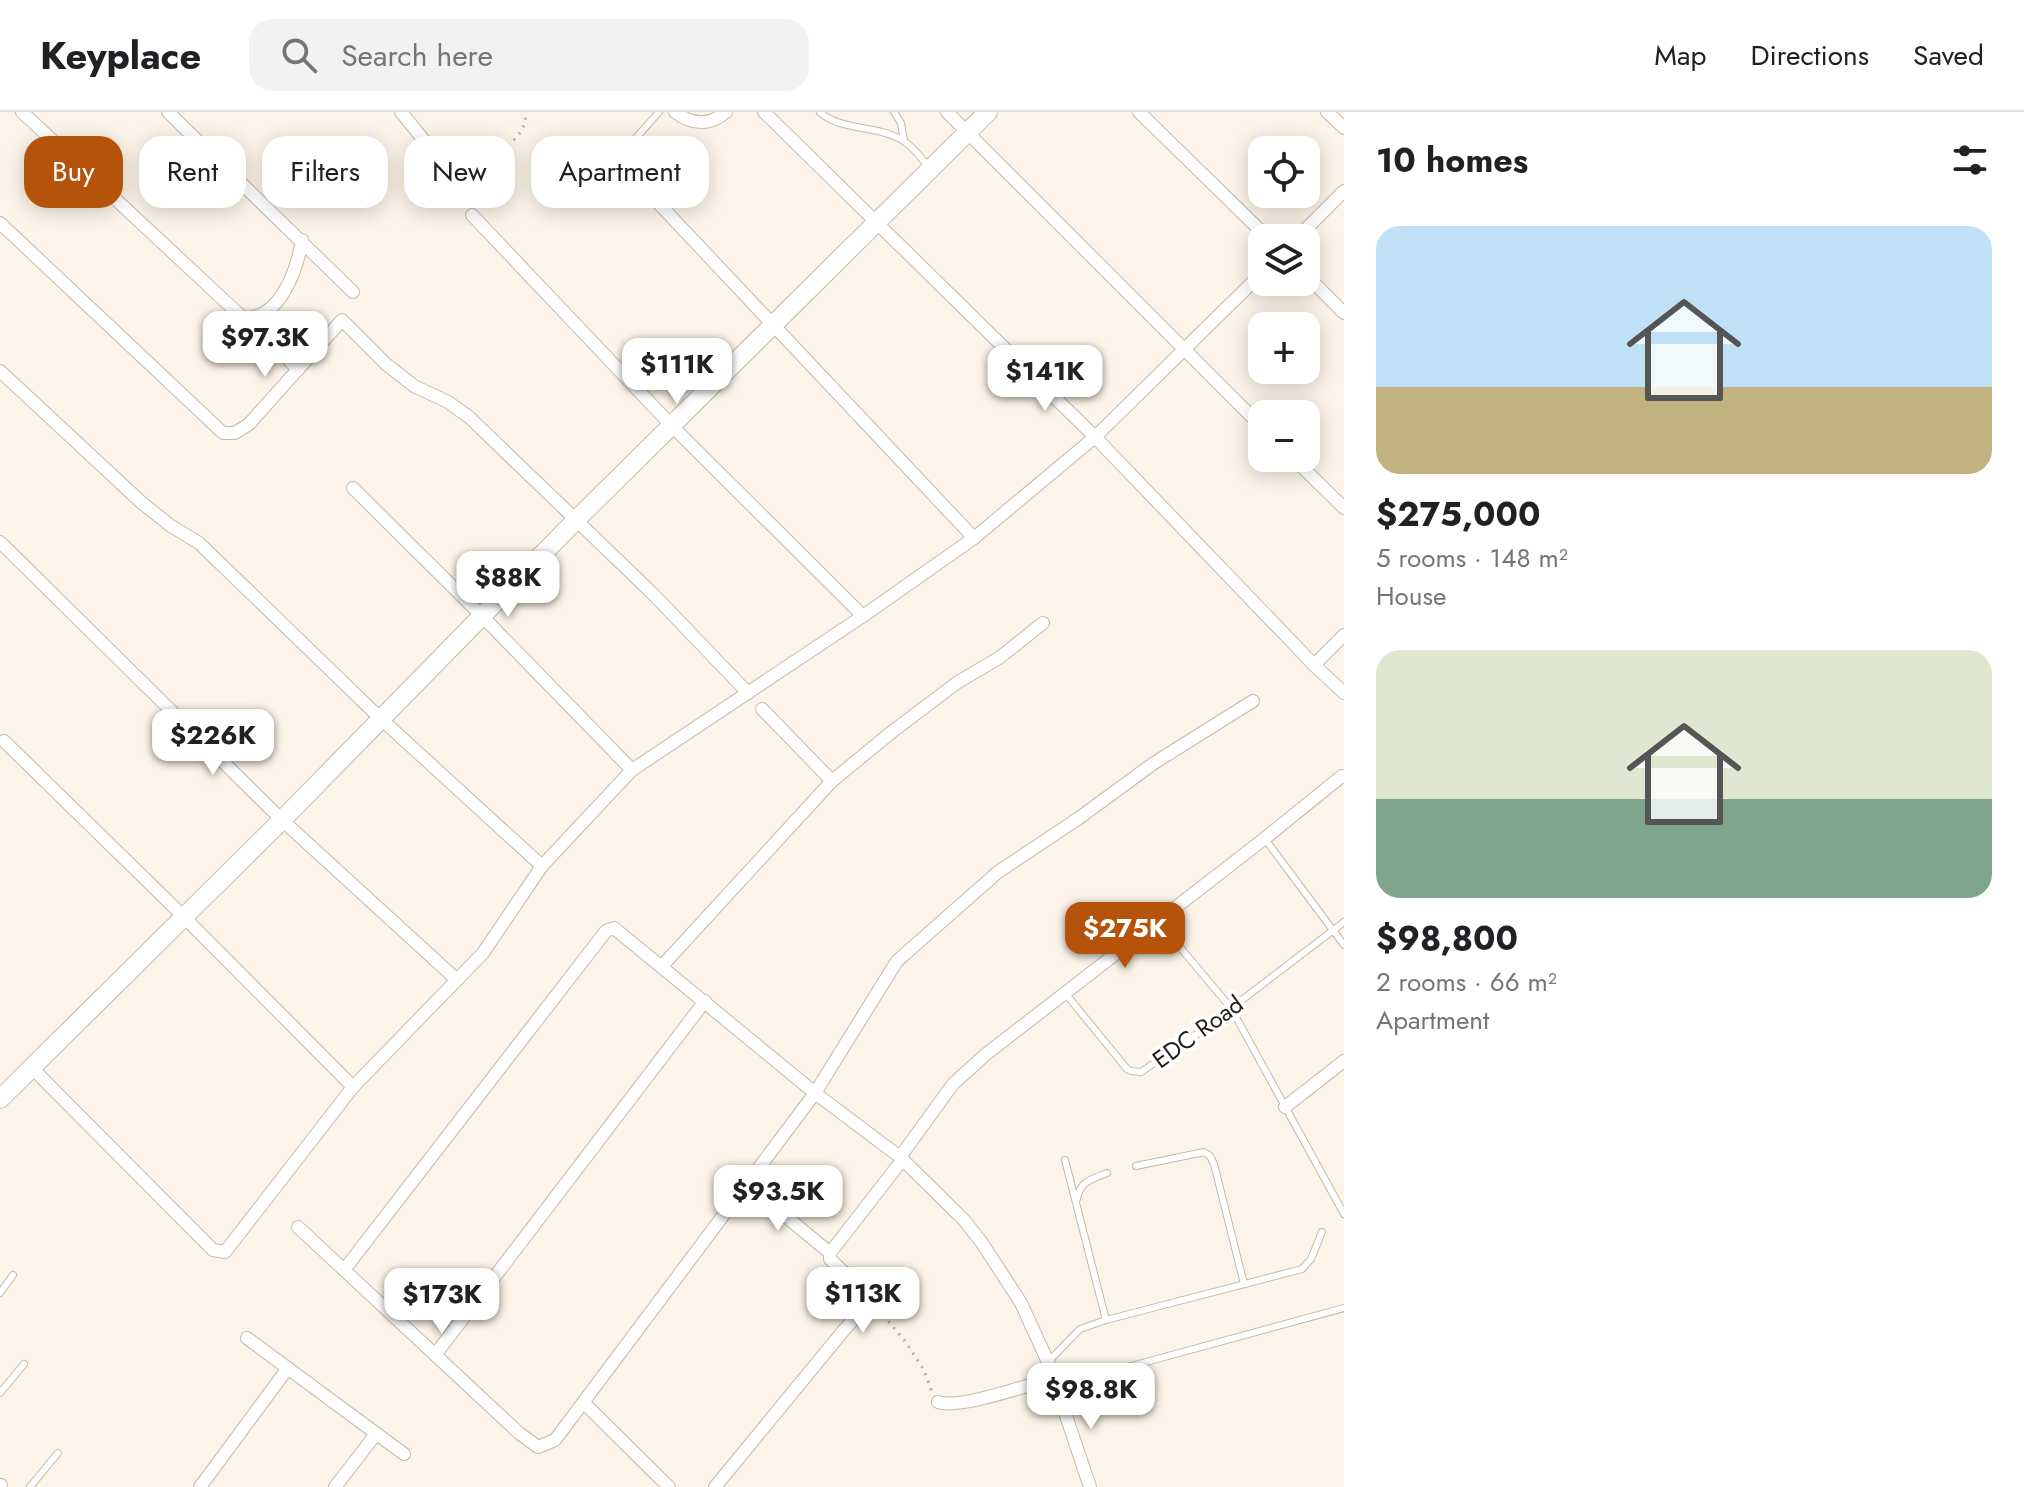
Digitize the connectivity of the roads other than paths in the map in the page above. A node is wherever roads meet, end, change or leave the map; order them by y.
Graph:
1 (22, 112) edge
2 (168, 112) edge
3 (401, 112) edge
4 (659, 112) edge
5 (675, 112) edge
6 (726, 112) edge
7 (764, 112) edge
8 (820, 112) edge
9 (894, 112) edge
10 (947, 112) edge
11 (988, 112) edge
12 (1139, 112) edge
13 (1327, 112) edge
14 (1344, 128) edge
15 (967, 134) junction
16 (420, 136) edge
17 (638, 136) edge
18 (904, 140) junction
19 (931, 169) junction
20 (1344, 191) edge
21 (662, 208) edge
22 (472, 215) road end
23 (876, 221) junction
24 (0, 223) edge
25 (1254, 224) edge
26 (1311, 224) edge
27 (302, 240) junction
28 (1248, 287) edge
29 (1320, 289) edge
30 (353, 292) dead end
31 (1344, 313) edge
32 (250, 319) junction
33 (773, 327) junction
34 (1184, 351) junction
35 (298, 370) junction
36 (0, 371) edge
37 (1248, 413) edge
38 (672, 426) junction
39 (1095, 437) junction
40 (1307, 472) edge
41 (353, 488) dead end
42 (1344, 508) edge
43 (576, 520) junction
44 (974, 538) junction
45 (0, 542) edge
46 (482, 616) junction
47 (863, 616) junction
48 (1043, 623) dead end
49 (1344, 635) edge
50 (1314, 665) junction
51 (748, 693) junction
52 (1344, 693) edge
53 (1253, 701) dead end
54 (762, 709) dead end
55 (380, 718) junction
56 (4, 741) dead end
57 (632, 770) junction
58 (1344, 777) edge
59 (832, 781) junction
60 (282, 820) junction
61 (1264, 839) junction
62 (542, 866) junction
63 (184, 917) junction
64 (1158, 921) junction
65 (1344, 922) edge
66 (1333, 932) junction
67 (1344, 945) edge
68 (662, 966) junction
69 (457, 980) junction
70 (1065, 993) junction
71 (705, 1001) junction
72 (1231, 1008) junction
73 (1344, 1061) edge
74 (31, 1067) junction
75 (353, 1087) junction
76 (815, 1093) junction
77 (0, 1099) edge
78 (1285, 1107) junction
79 (901, 1158) junction
80 (1065, 1160) dead end
81 (1136, 1166) dead end
82 (1107, 1173) dead end
83 (748, 1185) junction
84 (1344, 1194) edge
85 (1337, 1200) junction
86 (1076, 1203) junction
87 (1344, 1214) edge
88 (298, 1227) dead end
89 (1322, 1232) dead end
90 (830, 1253) junction
91 (344, 1270) junction
92 (13, 1275) dead end
93 (1244, 1284) junction
94 (0, 1293) edge
95 (1344, 1308) edge
96 (1106, 1320) junction
97 (247, 1338) dead end
98 (435, 1355) junction
99 (1048, 1362) junction
100 (24, 1364) dead end
101 (288, 1368) junction
102 (1056, 1382) junction
103 (0, 1393) edge
104 (938, 1402) road end
105 (584, 1403) junction
106 (376, 1434) junction
107 (58, 1453) dead end
108 (404, 1454) dead end
109 (30, 1487) edge
110 (200, 1487) edge
111 (335, 1487) edge
112 (669, 1487) edge
113 (715, 1487) edge
114 (1090, 1487) edge

1 - 32 street
2 - 27 street
3 - 16 street
4 - 17 lane
5 - 6 street
7 - 23 street
8 - 18 lane
9 - 18 lane
10 - 15 street
11 - 15 street
12 - 25 street
13 - 14 street
15 - 19 street
15 - 34 street
18 - 19 lane
19 - 23 street
20 - 26 street
21 - 33 street
22 - 38 street
23 - 33 street
23 - 39 street
24 - 35 street
27 - 30 street
27 - 32 street
28 - 34 street
29 - 31 street
32 - 35 street
33 - 38 street
33 - 44 street
34 - 37 street
34 - 39 street
35 - 43 street
36 - 55 street
38 - 43 street
38 - 47 street
39 - 44 street
39 - 50 street
40 - 42 street
41 - 46 street
43 - 46 street
43 - 51 street
44 - 47 street
45 - 60 street
46 - 55 street
46 - 57 street
47 - 51 street
48 - 59 street
49 - 50 street
50 - 52 street
51 - 57 street
53 - 76 street
54 - 59 street
55 - 60 street
55 - 62 street
56 - 63 street
57 - 62 street
58 - 61 street
59 - 68 street
60 - 63 street
60 - 69 street
61 - 64 street
61 - 66 lane
62 - 69 street
63 - 74 street
63 - 75 street
64 - 70 street
64 - 72 lane
65 - 66 lane, EDC Road
66 - 67 lane
66 - 72 lane, EDC Road
68 - 71 street
68 - 91 street
69 - 75 street
70 - 72 lane, EDC Road
70 - 79 street
71 - 76 street
71 - 98 street
72 - 78 lane
73 - 78 street
74 - 75 street
74 - 77 street
76 - 79 street
76 - 83 street
78 - 85 lane
79 - 90 street
79 - 99 street
80 - 86 lane
81 - 93 lane
82 - 86 lane
83 - 90 street
83 - 105 street
84 - 85 lane
85 - 87 lane
86 - 96 lane
88 - 91 street
89 - 93 lane
90 - 113 street
91 - 98 street
92 - 94 lane
93 - 96 lane
95 - 102 lane
96 - 99 lane
97 - 101 street
98 - 105 street
99 - 102 street
100 - 103 lane
101 - 106 street
101 - 110 street
102 - 104 street
102 - 114 street
105 - 112 street
106 - 108 street
106 - 111 street
107 - 109 lane

